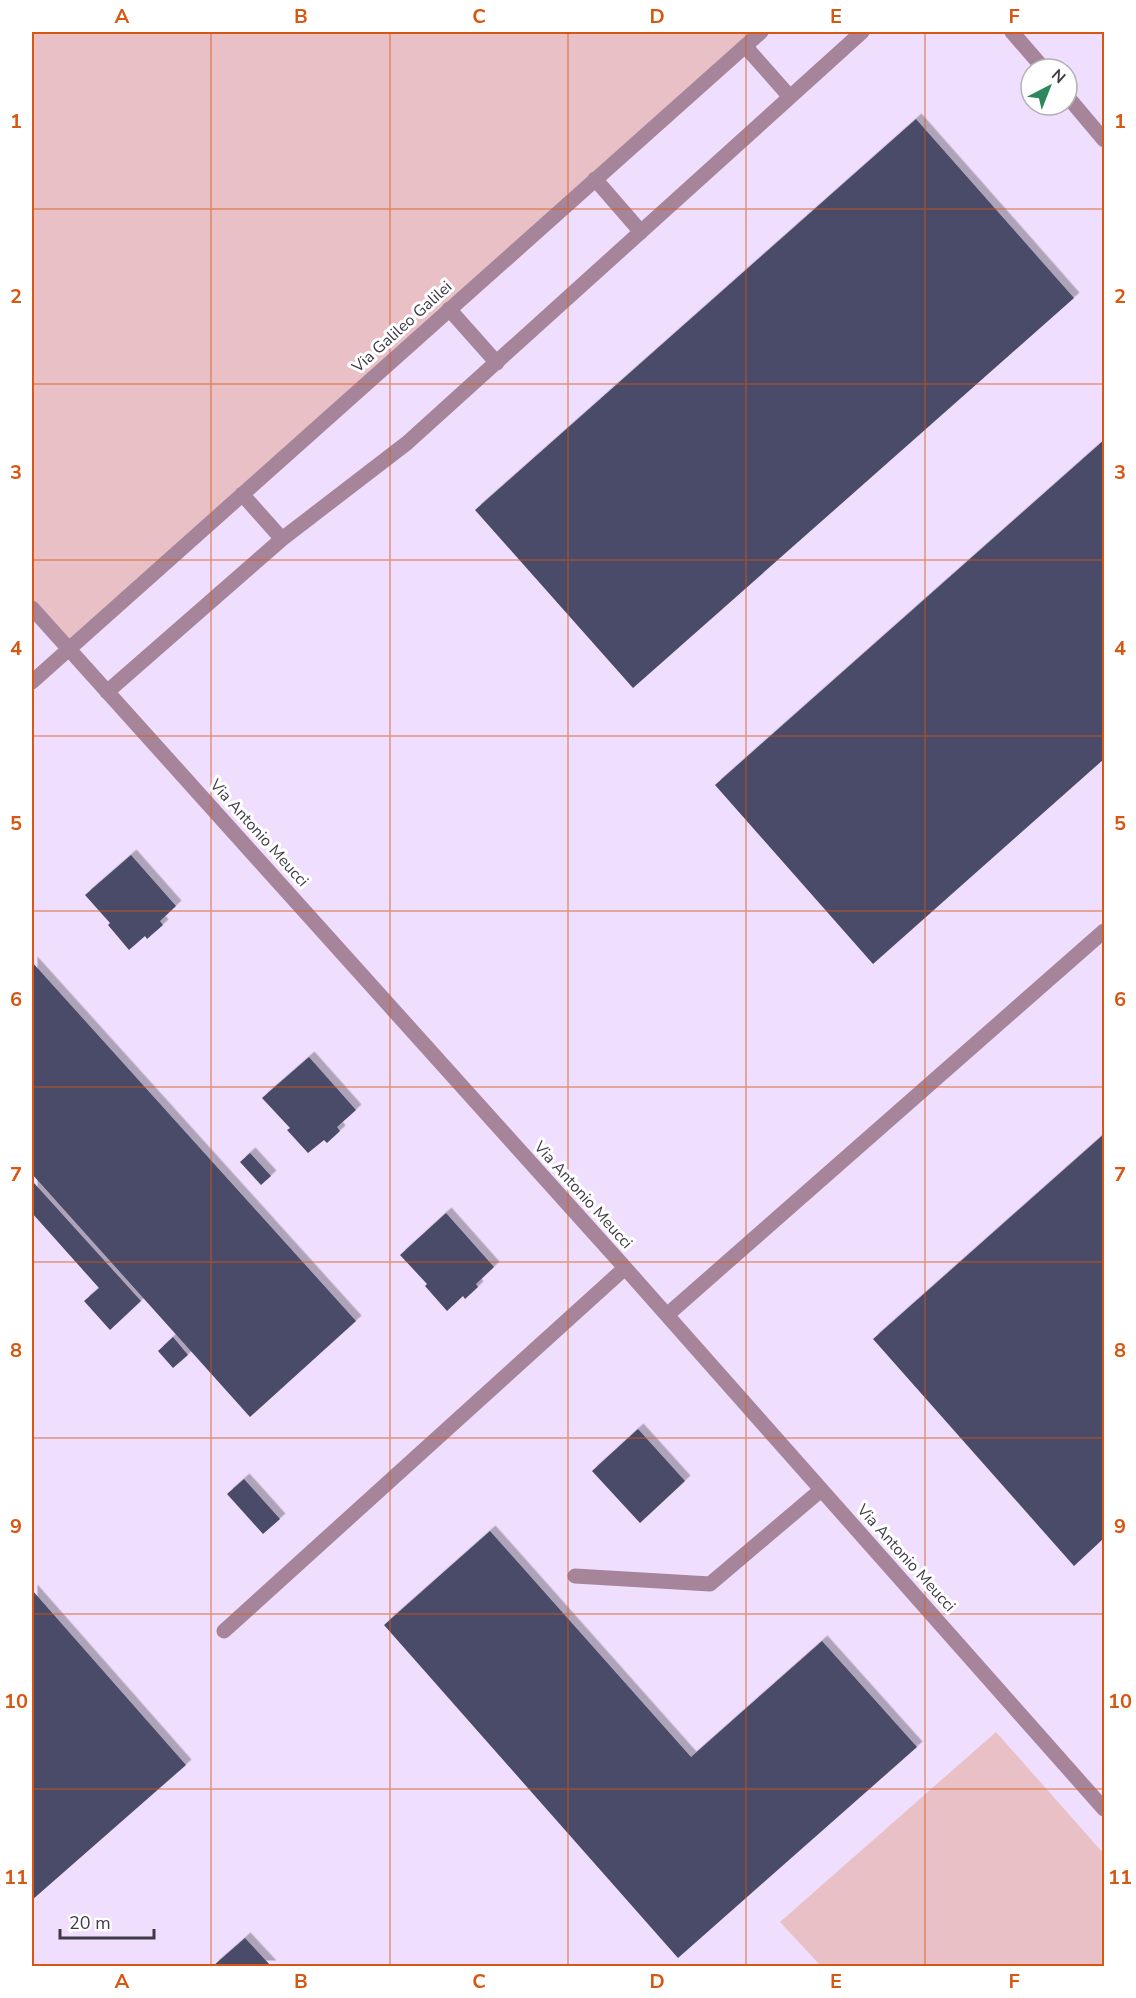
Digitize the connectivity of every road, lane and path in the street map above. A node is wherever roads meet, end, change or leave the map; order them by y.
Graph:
1 (761, 32) edge
2 (862, 32) edge
3 (1012, 32) edge
4 (745, 45) junction
5 (1034, 57) edge
6 (790, 97) junction
7 (1079, 108) edge
8 (1101, 129) edge
9 (595, 179) junction
10 (641, 232) junction
11 (449, 309) junction
12 (497, 363) junction
13 (242, 494) junction
14 (282, 539) junction
15 (32, 608) edge
16 (68, 649) junction
17 (32, 682) edge
18 (107, 692) junction
19 (1104, 931) edge
20 (625, 1268) junction
21 (667, 1315) junction
22 (820, 1490) junction
23 (575, 1576) dead end
24 (224, 1631) dead end
25 (1104, 1809) edge

1 - 4 street, Via Galileo Galilei
2 - 6 street
3 - 5 street
4 - 6 street
4 - 9 street, Via Galileo Galilei
6 - 10 street
7 - 8 street
9 - 10 street
9 - 11 street, Via Galileo Galilei
10 - 12 street
11 - 12 street
11 - 13 street, Via Galileo Galilei
12 - 14 street
13 - 14 street
13 - 16 street, Via Galileo Galilei
14 - 18 street
15 - 16 street, Via Antonio Meucci
16 - 17 street, Via Galileo Galilei
16 - 18 street, Via Antonio Meucci
18 - 20 street, Via Antonio Meucci
19 - 21 street
20 - 21 street, Via Antonio Meucci
20 - 24 street
21 - 22 street, Via Antonio Meucci
22 - 23 street
22 - 25 street, Via Antonio Meucci

